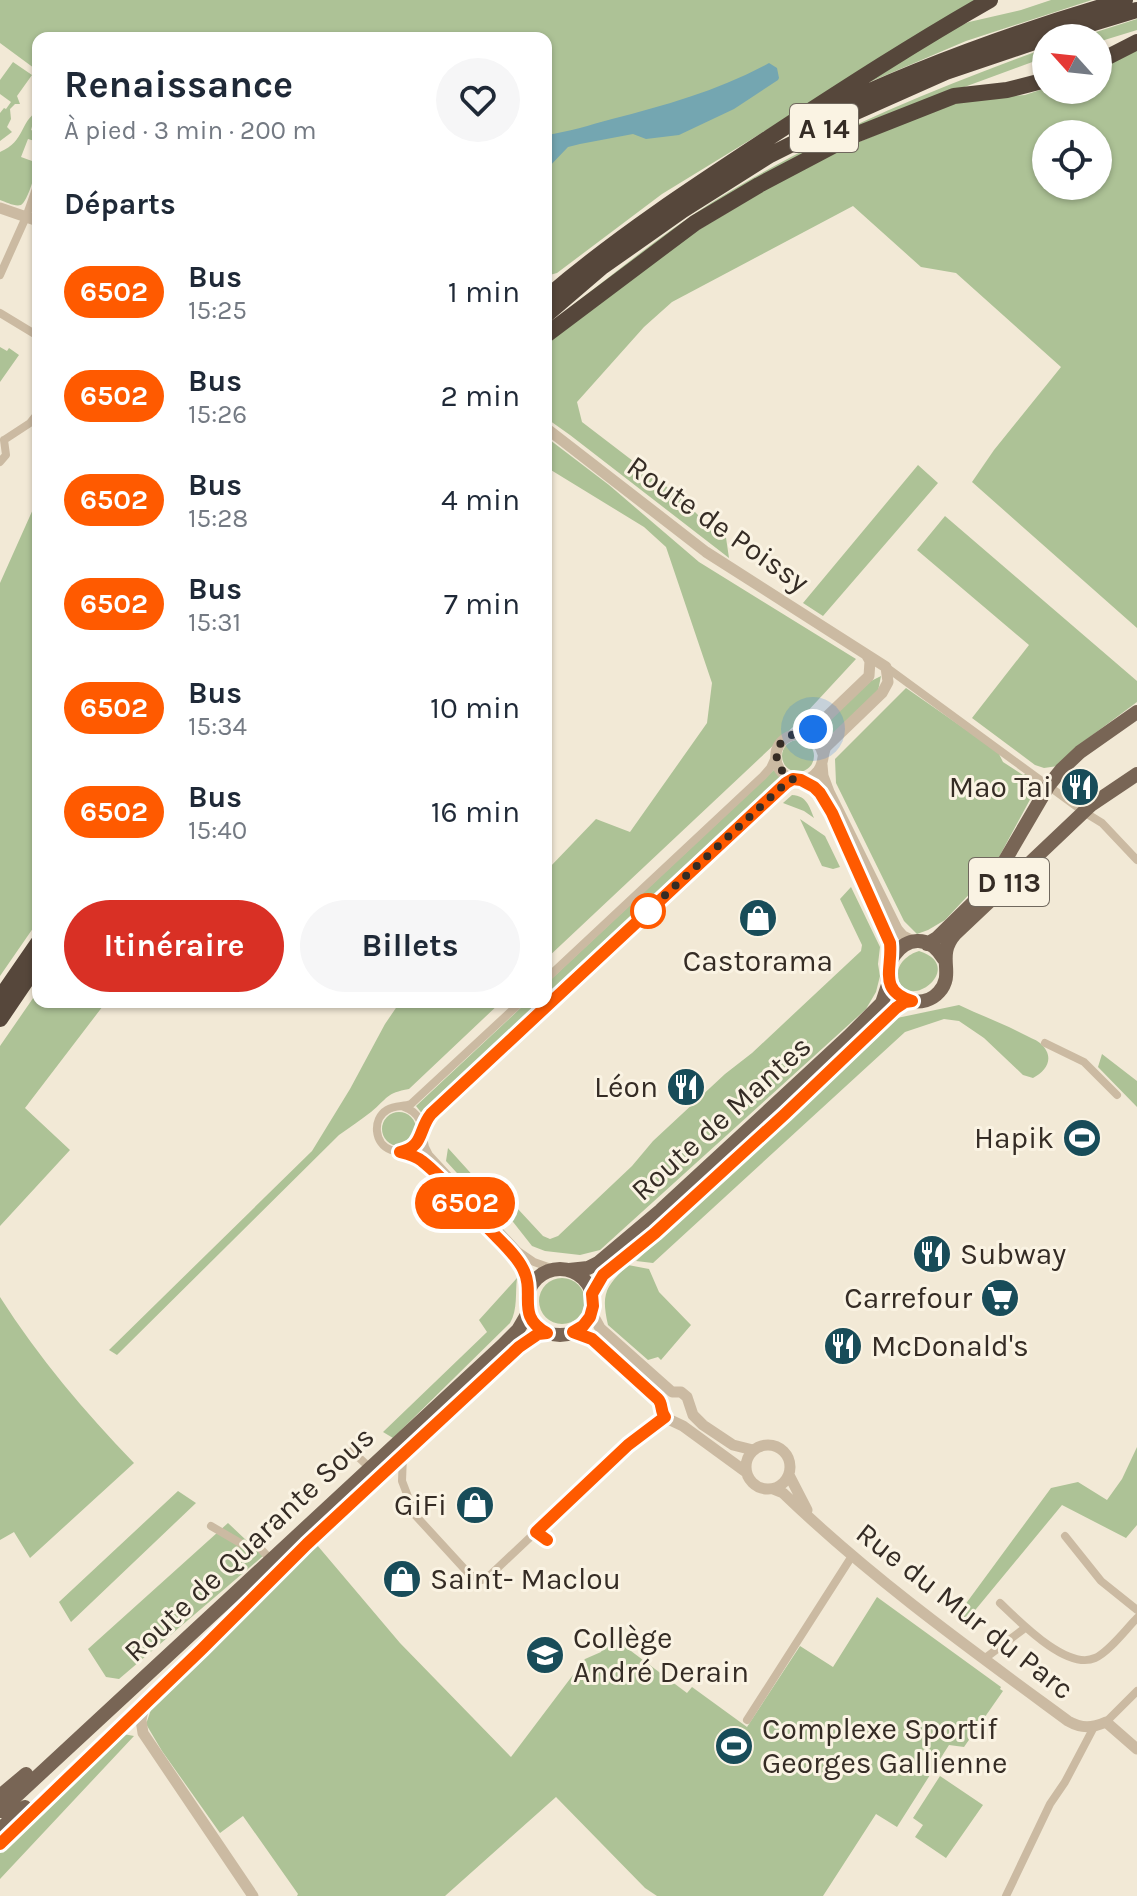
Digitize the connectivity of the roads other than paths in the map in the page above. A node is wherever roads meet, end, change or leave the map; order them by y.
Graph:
1 (990, 0) edge
2 (1125, 0) edge
3 (1137, 10) edge
4 (1137, 42) edge
5 (1112, 55) edge
6 (1032, 84) edge
7 (757, 145) junction
8 (0, 208) edge
9 (32, 219) edge
10 (0, 275) edge
11 (552, 293) edge
12 (552, 310) edge
13 (0, 313) edge
14 (552, 330) edge
15 (32, 332) edge
16 (32, 420) edge
17 (552, 433) edge
18 (2, 439) edge
19 (0, 462) edge
20 (865, 653) junction
21 (886, 667) junction
22 (1137, 712) edge
23 (803, 734) junction
24 (776, 754) junction
25 (822, 760) junction
26 (1137, 774) edge
27 (797, 780) junction
28 (1049, 785) junction
29 (1084, 812) junction
30 (1137, 860) edge
31 (921, 943) junction
32 (32, 952) edge
33 (944, 959) junction
34 (890, 961) junction
35 (32, 972) edge
36 (552, 973) edge
37 (889, 982) junction
38 (0, 998) edge
39 (552, 1001) edge
40 (912, 1001) junction
41 (515, 1008) edge
42 (545, 1008) edge
43 (0, 1019) edge
44 (1045, 1043) dead end
45 (1117, 1095) dead end
46 (404, 1107) junction
47 (422, 1131) junction
48 (400, 1152) junction
49 (562, 1269) junction
50 (528, 1291) junction
51 (592, 1294) junction
52 (592, 1309) junction
53 (528, 1313) junction
54 (573, 1332) junction
55 (547, 1333) junction
56 (672, 1392) junction
57 (661, 1402) junction
58 (665, 1417) junction
59 (753, 1450) junction
60 (352, 1451) dead end
61 (403, 1454) junction
62 (375, 1472) junction
63 (746, 1472) junction
64 (789, 1475) junction
65 (402, 1481) junction
66 (773, 1489) junction
67 (813, 1521) junction
68 (211, 1526) dead end
69 (1065, 1536) dead end
70 (852, 1556) junction
71 (271, 1560) junction
72 (268, 1581) junction
73 (1000, 1603) dead end
74 (1137, 1610) edge
75 (1137, 1618) edge
76 (1025, 1628) junction
77 (184, 1639) junction
78 (984, 1659) junction
79 (1137, 1691) edge
80 (144, 1705) junction
81 (747, 1720) dead end
82 (1100, 1725) junction
83 (119, 1728) junction
84 (143, 1733) junction
85 (1137, 1749) edge
86 (0, 1796) edge
87 (0, 1811) edge
88 (0, 1829) edge
89 (0, 1844) edge
90 (253, 1896) edge
91 (1006, 1896) edge

1 - 7 highway
2 - 7 highway, A 14
3 - 12 highway, A 14
4 - 5 highway
6 - 14 highway
7 - 11 highway, A 14
8 - 9 street
9 - 10 street
13 - 15 street
16 - 18 street
17 - 20 street, Route de Poissy
18 - 19 street
20 - 21 street, Route de Poissy
20 - 23 street
21 - 25 street
21 - 28 street, Route de Poissy
22 - 28 main road, D 113
23 - 24 street
23 - 25 street
24 - 27 street
24 - 36 street
25 - 27 street
25 - 31 street
26 - 29 main road, D 113
27 - 34 street
27 - 39 street
28 - 29 street, Route de Poissy
28 - 31 main road, D 113
29 - 30 street, Route de Poissy
29 - 33 main road, D 113
31 - 33 main road
31 - 34 main road
32 - 38 highway
33 - 40 main road
34 - 37 main road
35 - 43 highway
37 - 40 main road
37 - 49 main road, Route de Mantes
40 - 51 main road, Route de Mantes
41 - 46 street
42 - 47 street
44 - 45 street
46 - 47 street
46 - 48 street
47 - 48 street
47 - 49 street
48 - 50 street
49 - 50 main road
49 - 51 main road
50 - 53 main road
51 - 52 main road
52 - 54 main road
52 - 56 street
53 - 55 main road
53 - 62 main road, Route de Quarante Sous
54 - 55 main road
54 - 57 street
55 - 61 main road
56 - 57 street
56 - 59 street
57 - 58 street
58 - 63 street
58 - 65 street
59 - 63 street
59 - 64 street
60 - 62 street
61 - 62 main road
61 - 65 street
62 - 65 street
62 - 71 main road, Route de Quarante Sous
62 - 72 main road, Route de Quarante Sous
63 - 66 street
64 - 66 street
64 - 67 street, Rue du Mur du Parc
66 - 67 street, Rue du Mur du Parc
67 - 70 street, Rue du Mur du Parc
68 - 71 street
69 - 74 street
70 - 78 street, Rue du Mur du Parc
70 - 81 street
71 - 77 main road, Route de Quarante Sous
72 - 80 main road, Route de Quarante Sous
72 - 88 main road, Route de Quarante Sous
73 - 76 street
75 - 76 street
76 - 78 street
77 - 86 main road
77 - 87 main road, Route de Quarante Sous
78 - 82 street, Rue du Mur du Parc
79 - 82 street
80 - 83 main road, Route de Quarante Sous
80 - 84 street
82 - 85 street, Rue du Mur du Parc
82 - 91 street
83 - 84 street
83 - 89 main road, Route de Quarante Sous
84 - 90 street

